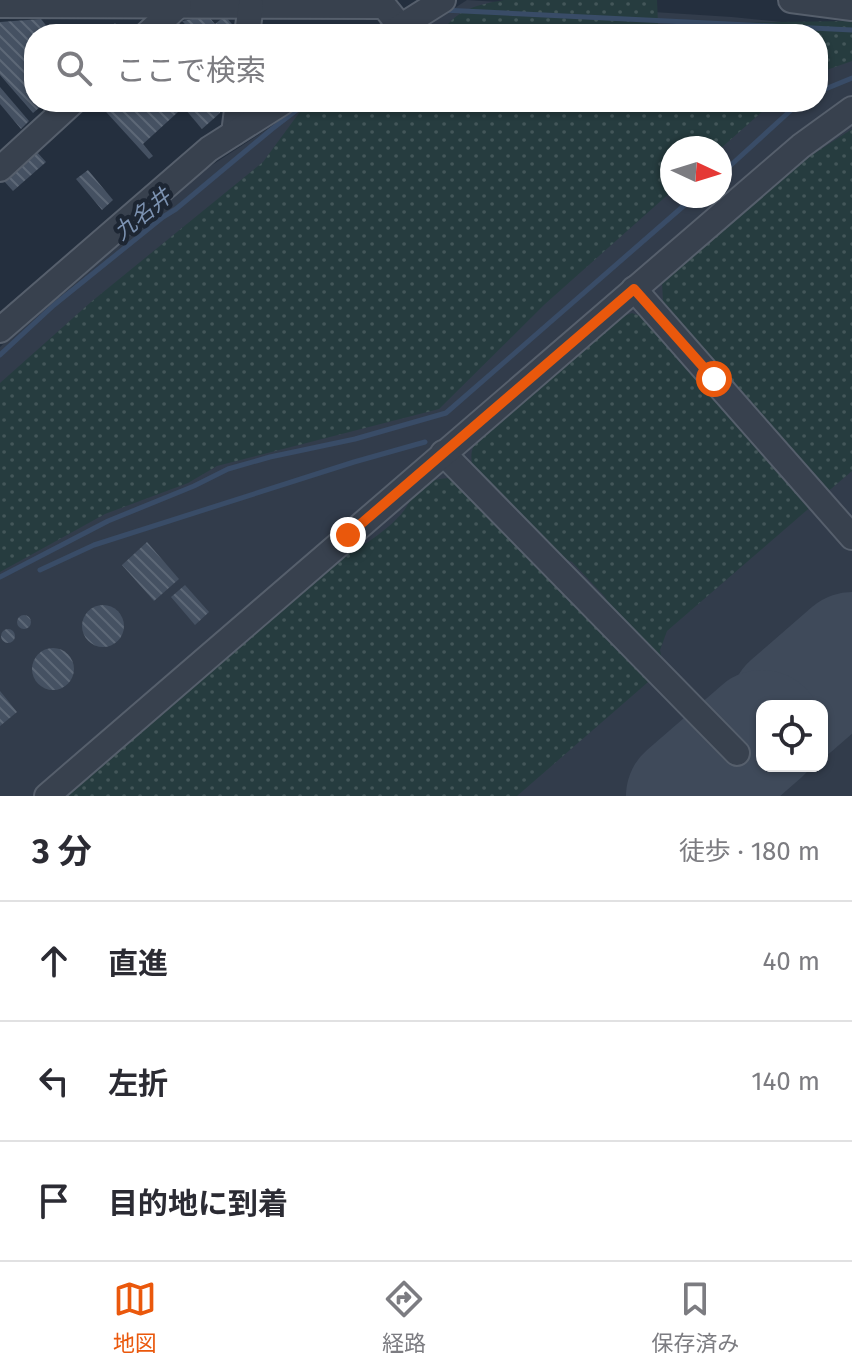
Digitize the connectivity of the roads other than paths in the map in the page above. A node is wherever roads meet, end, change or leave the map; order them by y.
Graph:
1 (443, 0) edge
2 (791, 0) edge
3 (0, 5) edge
4 (179, 5) junction
5 (251, 5) junction
6 (852, 8) edge
7 (158, 24) edge
8 (248, 24) edge
9 (392, 24) edge
10 (405, 24) edge
11 (852, 109) edge
12 (62, 112) edge
13 (237, 112) edge
14 (267, 112) edge
15 (234, 133) junction
16 (0, 169) edge
17 (634, 289) junction
18 (0, 330) edge
19 (443, 453) junction
20 (852, 537) edge
21 (737, 753) dead end
22 (47, 796) edge

1 - 10 street
2 - 6 street
3 - 4 street
4 - 5 street
4 - 7 street
5 - 8 street
5 - 9 street
11 - 17 street
12 - 16 street
13 - 15 street
14 - 15 street
15 - 18 street
17 - 19 street
17 - 20 street
19 - 21 street
19 - 22 street

